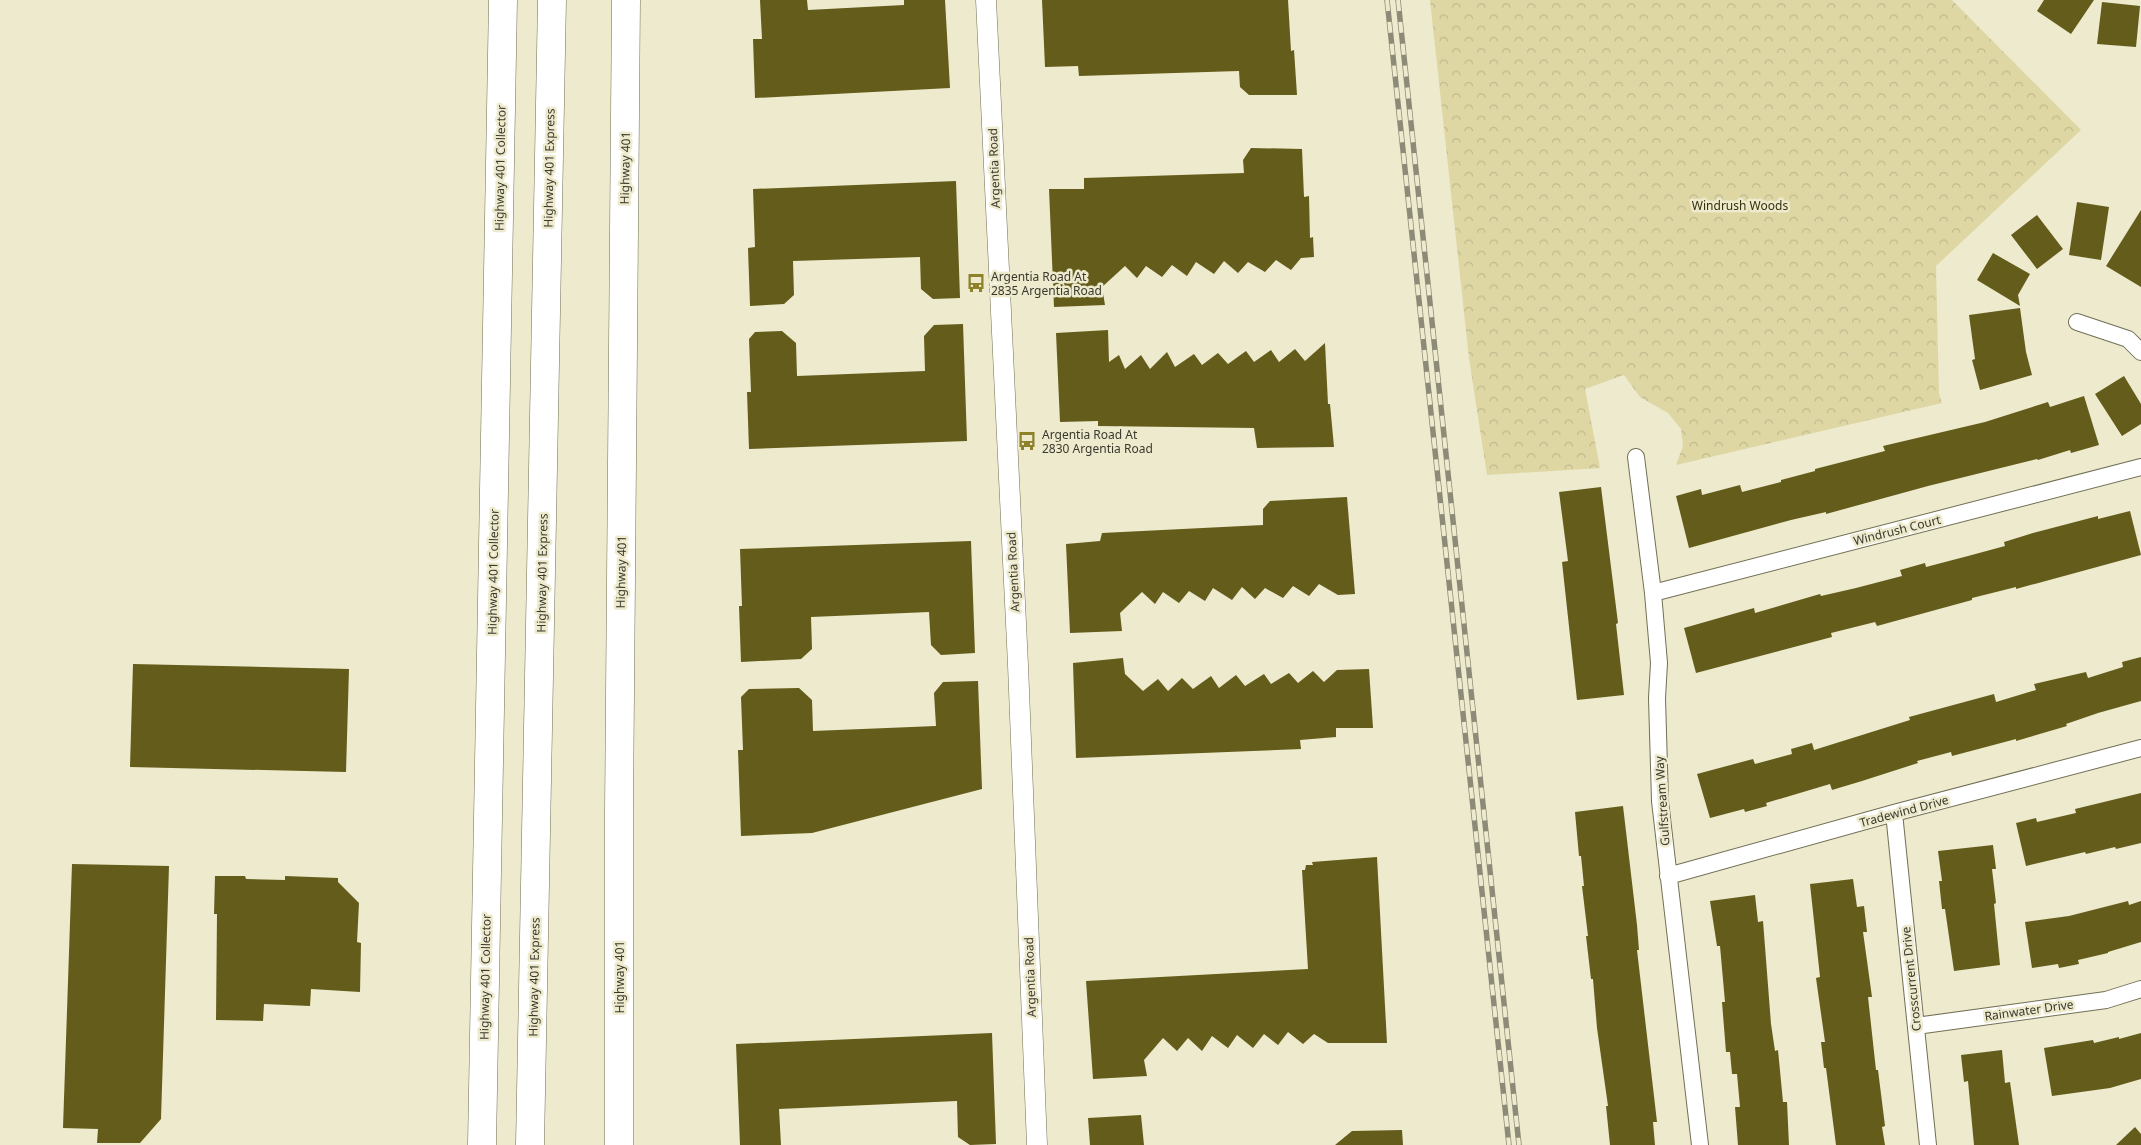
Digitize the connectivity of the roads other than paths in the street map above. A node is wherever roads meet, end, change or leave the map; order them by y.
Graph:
1 (503, 0) edge
2 (552, 0) edge
3 (626, 0) edge
4 (986, 0) edge
5 (2077, 322) dead end
6 (2141, 352) edge
7 (1636, 457) dead end
8 (2141, 467) edge
9 (1653, 593) junction
10 (2141, 748) edge
11 (1894, 813) junction
12 (1668, 876) junction
13 (2141, 989) edge
14 (1916, 1026) junction
15 (482, 1145) edge
16 (530, 1145) edge
17 (619, 1145) edge
18 (1037, 1145) edge
19 (1700, 1145) edge
20 (1928, 1145) edge

1 - 15 highway, Highway 401 Collector
2 - 16 highway, Highway 401 Express
3 - 17 highway, Highway 401
4 - 18 street, Argentia Road
5 - 6 street
7 - 9 street, Gulfstream Way
8 - 9 street, Windrush Court
9 - 12 street, Gulfstream Way
10 - 11 street, Tradewind Drive
11 - 12 street, Tradewind Drive
11 - 14 street, Crosscurrent Drive
12 - 19 street, Gulfstream Way
13 - 14 street, Rainwater Drive
14 - 20 street, Crosscurrent Drive

